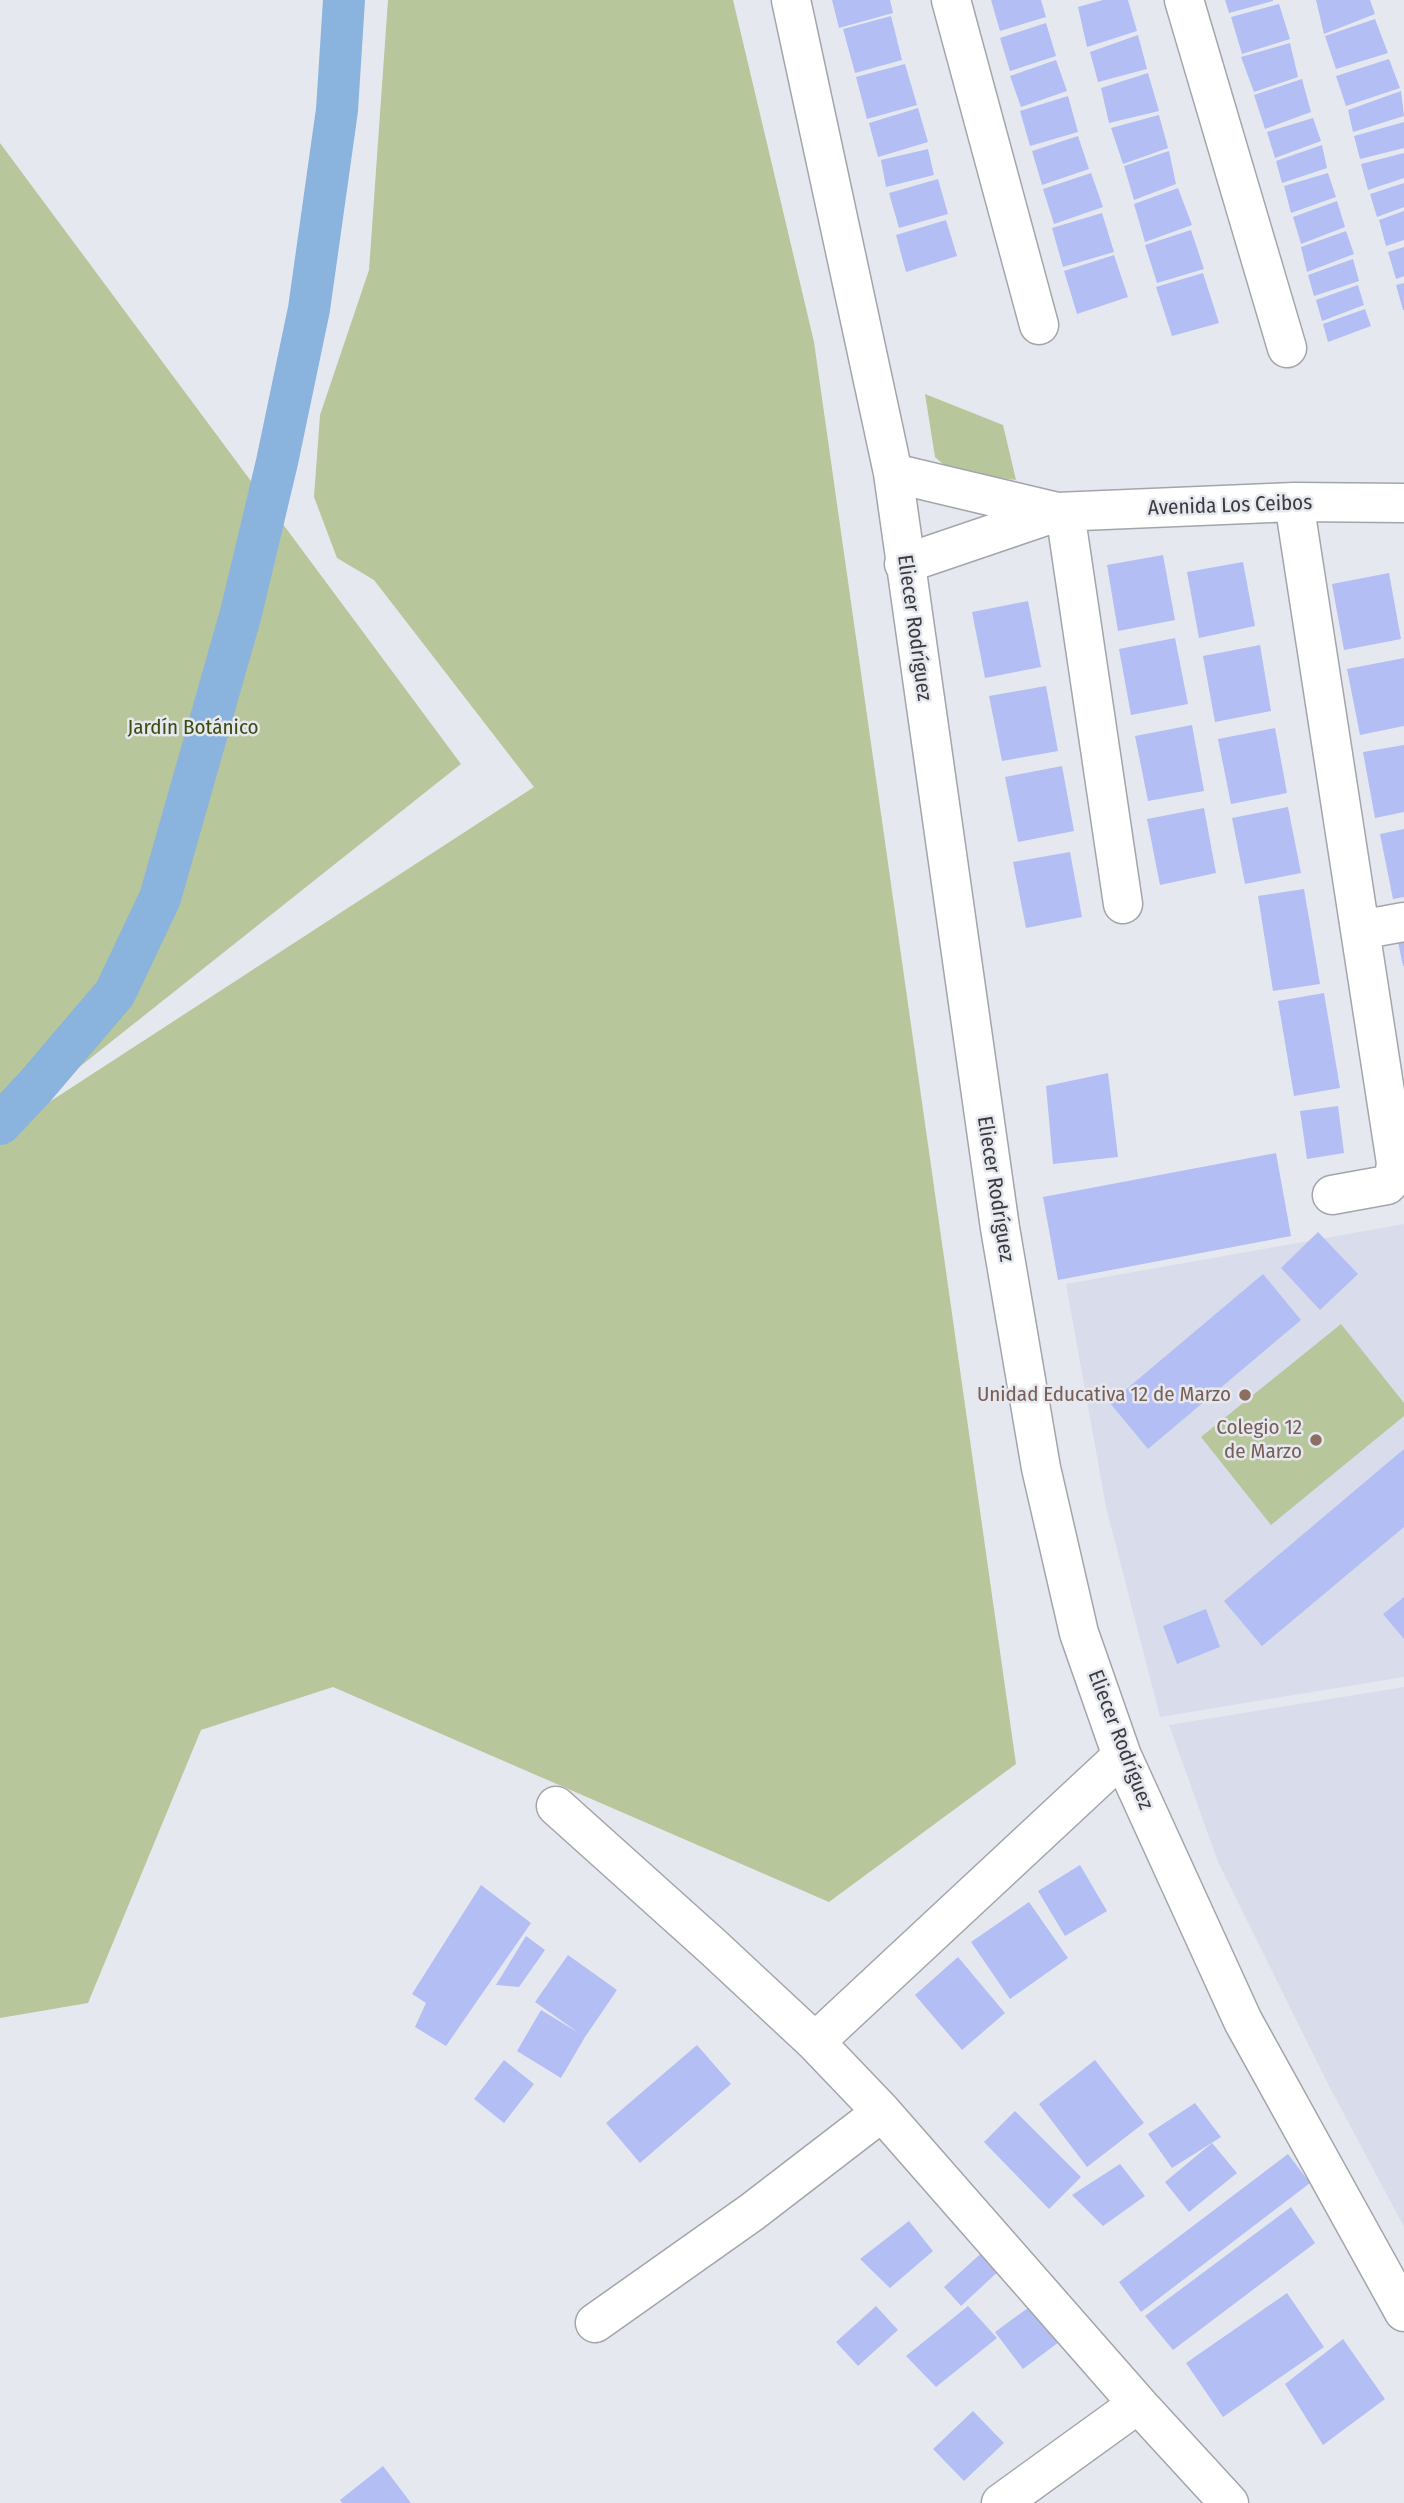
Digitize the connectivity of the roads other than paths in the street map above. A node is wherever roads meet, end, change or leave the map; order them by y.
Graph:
1 (791, 0) edge
2 (951, 0) edge
3 (1184, 0) edge
4 (1039, 325) dead end
5 (1287, 348) dead end
6 (893, 473) junction
7 (1294, 502) junction
8 (1404, 503) edge
9 (1061, 512) junction
10 (904, 564) junction
11 (1123, 904) dead end
12 (1404, 922) edge
13 (1360, 930) junction
14 (1332, 1195) dead end
15 (1122, 1756) junction
16 (556, 1806) dead end
17 (815, 2042) junction
18 (882, 2112) junction
19 (1404, 2312) edge
20 (595, 2323) dead end
21 (1138, 2404) junction
22 (1001, 2503) edge
23 (1229, 2503) edge

1 - 6 street, Eliecer Rodríguez
2 - 4 street
3 - 5 street
6 - 9 street
6 - 10 street, Eliecer Rodríguez
7 - 8 street, Avenida Los Ceibos
7 - 9 street, Avenida Los Ceibos
7 - 13 street
9 - 10 street
9 - 11 street
10 - 15 street, Eliecer Rodríguez
12 - 13 street
13 - 14 street
15 - 17 street
15 - 19 street, Eliecer Rodríguez
16 - 17 street
17 - 18 street
18 - 20 street
18 - 21 street
21 - 22 street
21 - 23 street

